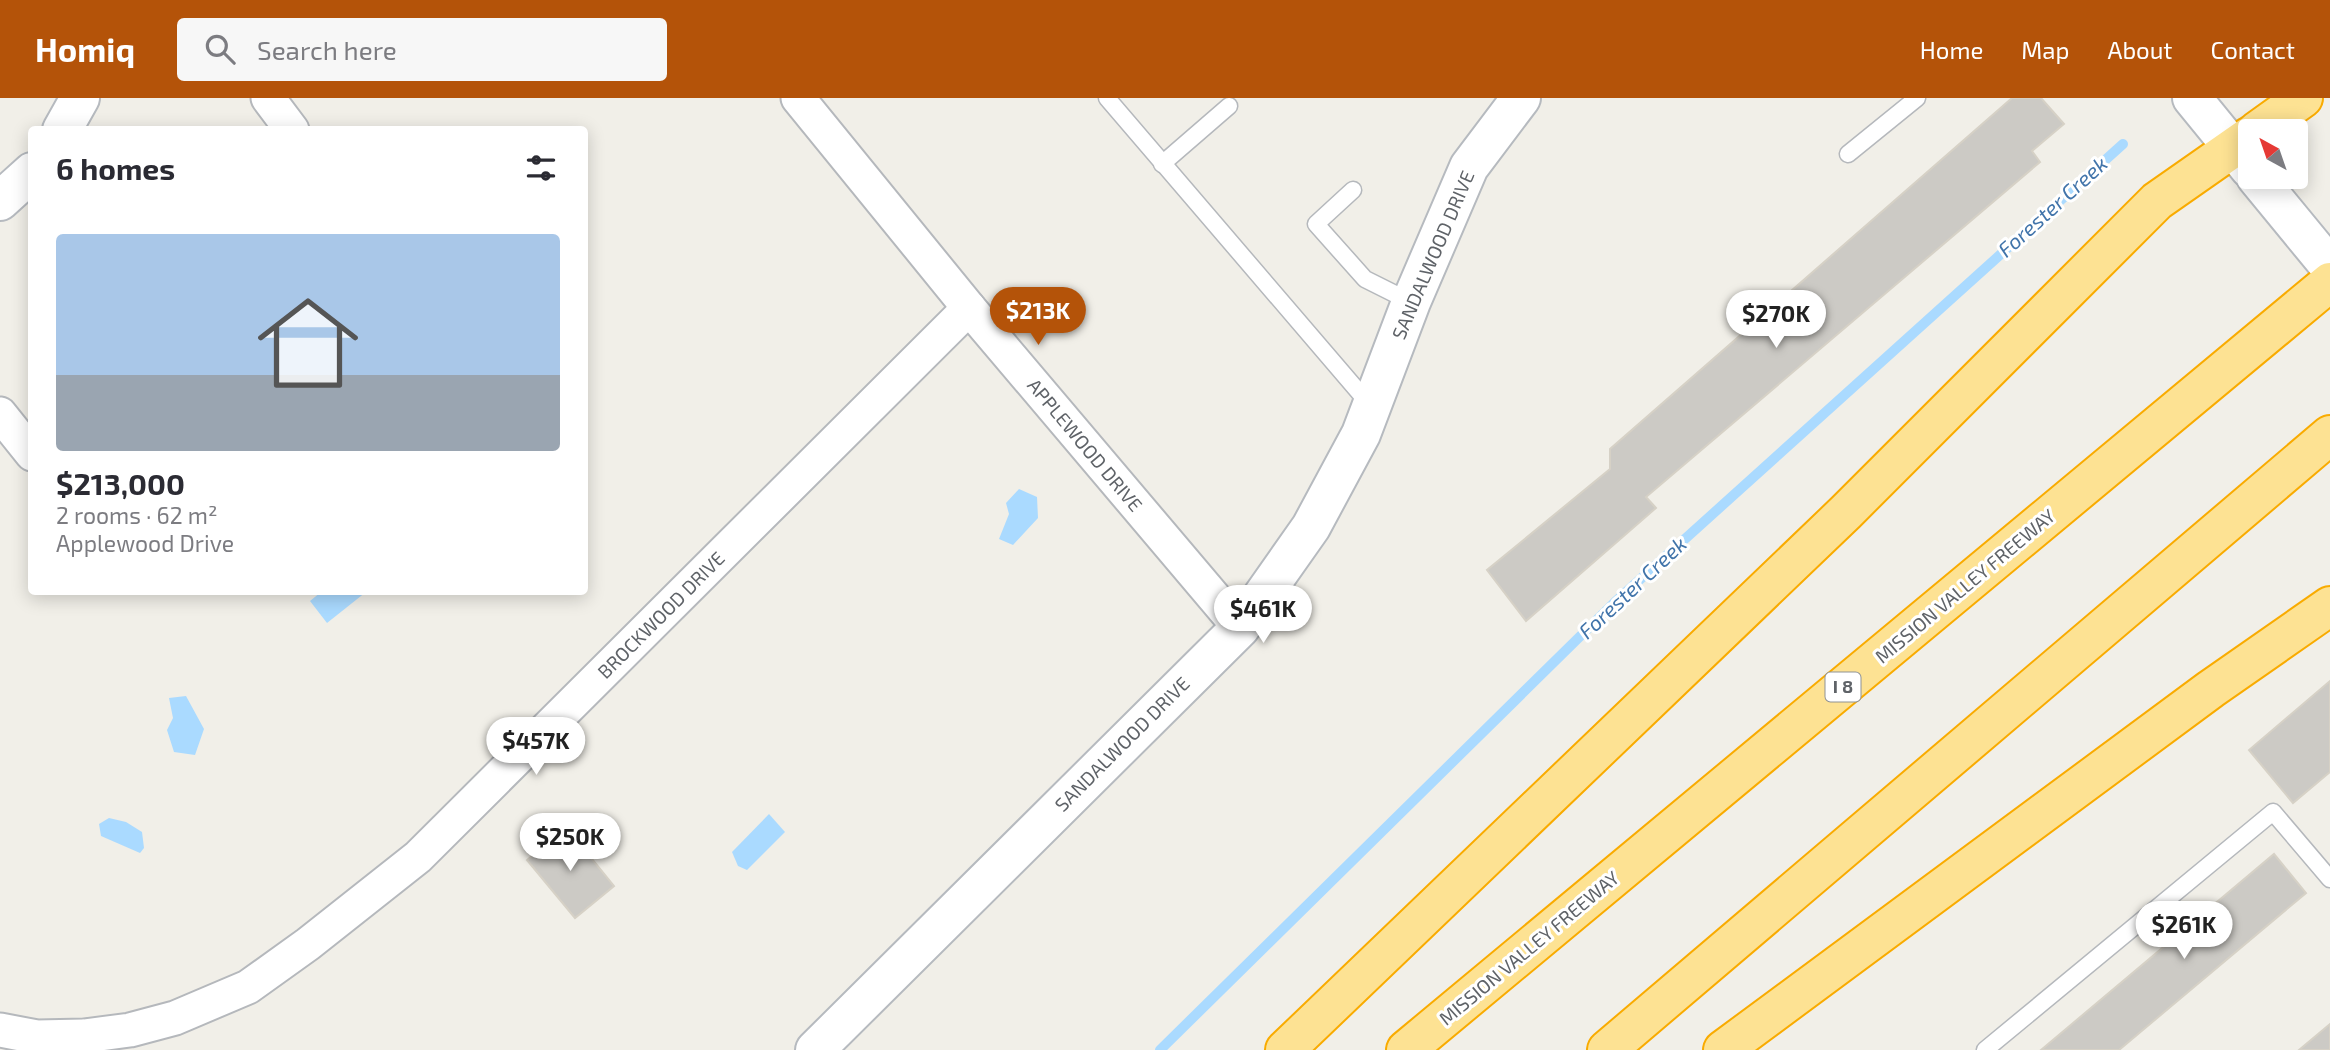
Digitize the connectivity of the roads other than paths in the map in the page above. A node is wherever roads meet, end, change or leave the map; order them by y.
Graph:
1 (80, 98) edge
2 (268, 98) edge
3 (798, 98) edge
4 (1107, 98) edge
5 (1521, 98) edge
6 (1917, 98) edge
7 (2192, 98) edge
8 (2303, 98) edge
9 (1229, 106) dead end
10 (2282, 119) edge
11 (64, 126) edge
12 (289, 126) edge
13 (2238, 141) edge
14 (1848, 154) dead end
15 (2238, 158) edge
16 (1162, 163) junction
17 (28, 176) edge
18 (2276, 189) edge
19 (1353, 190) dead end
20 (0, 201) edge
21 (2330, 267) edge
22 (2330, 282) edge
23 (1411, 302) junction
24 (969, 307) junction
25 (1372, 407) junction
26 (0, 414) edge
27 (2330, 435) edge
28 (28, 449) edge
29 (2330, 606) edge
30 (1240, 628) junction
31 (2330, 879) edge
32 (0, 1030) edge
33 (815, 1050) edge
34 (1285, 1050) edge
35 (1406, 1050) edge
36 (1607, 1050) edge
37 (1723, 1050) edge
38 (1985, 1050) edge

1 - 11 street
2 - 12 street
3 - 24 street, APPLEWOOD DRIVE
4 - 16 lane
5 - 23 street, SANDALWOOD DRIVE
6 - 14 lane
7 - 13 street
8 - 10 highway
9 - 16 lane
15 - 34 highway
16 - 25 lane
17 - 20 street
18 - 21 street
19 - 23 lane
22 - 35 highway, MISSION VALLEY FREEWAY / I 8
23 - 25 street, SANDALWOOD DRIVE
24 - 30 street, APPLEWOOD DRIVE
24 - 32 street, BROCKWOOD DRIVE
25 - 30 street, SANDALWOOD DRIVE
26 - 28 street
27 - 36 highway
29 - 37 highway
30 - 33 street, SANDALWOOD DRIVE
31 - 38 lane

